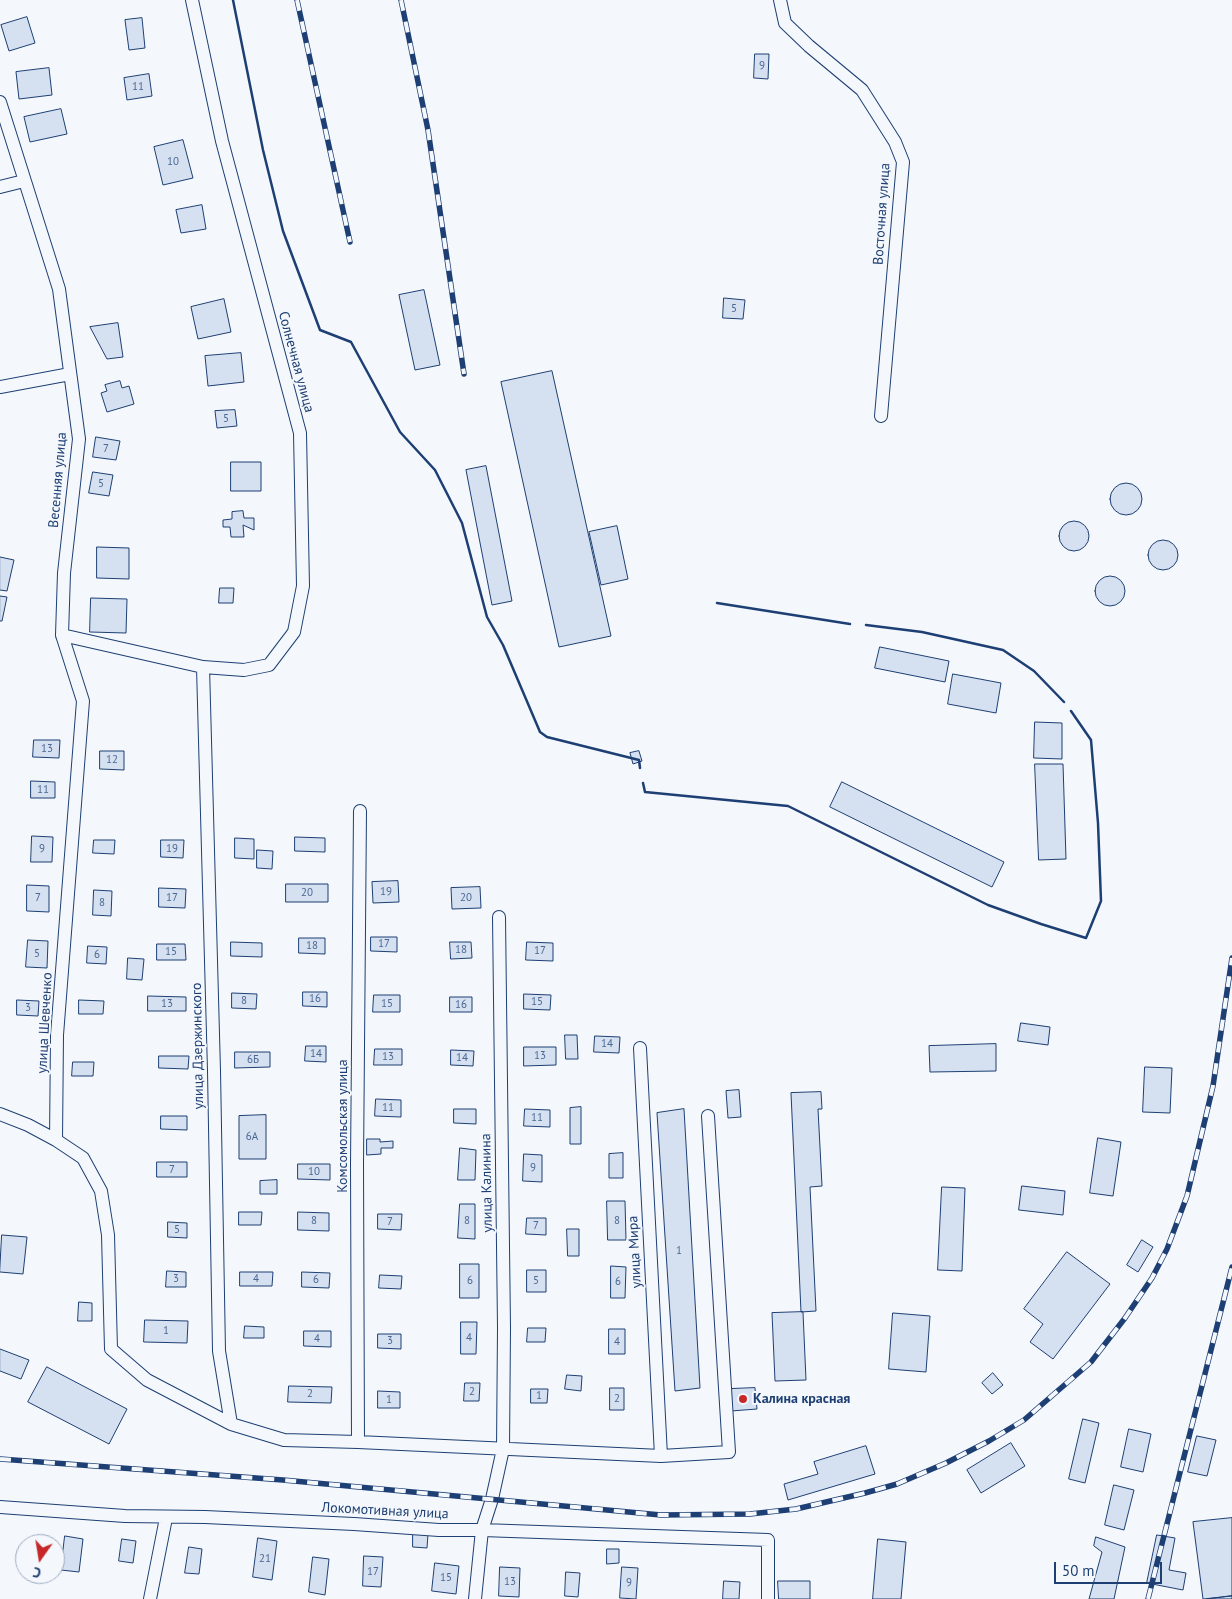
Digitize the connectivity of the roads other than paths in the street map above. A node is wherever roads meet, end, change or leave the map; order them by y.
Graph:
1 (192, 0) edge
2 (780, 0) edge
3 (0, 102) edge
4 (24, 181) junction
5 (0, 188) edge
6 (70, 374) junction
7 (0, 387) edge
8 (881, 416) dead end
9 (62, 635) junction
10 (203, 667) junction
11 (360, 811) dead end
12 (499, 917) dead end
13 (640, 1048) dead end
14 (0, 1114) edge
15 (708, 1116) dead end
16 (56, 1140) junction
17 (231, 1424) junction
18 (358, 1442) junction
19 (503, 1449) junction
20 (661, 1456) junction
21 (0, 1507) edge
22 (166, 1518) junction
23 (482, 1530) junction
24 (150, 1599) edge
25 (474, 1599) edge
26 (768, 1599) edge

1 - 10 street, Солнечная улица
2 - 8 street, Восточная улица
3 - 4 street, Весенняя улица
4 - 5 street
4 - 6 street, Весенняя улица
6 - 7 street
6 - 9 street, Весенняя улица
9 - 10 street
9 - 16 street, улица Шевченко
10 - 17 street, улица Дзержинского
11 - 18 street, Комсомольская улица
12 - 19 street, улица Калинина
13 - 20 street, улица Мира
14 - 16 street
15 - 20 street
16 - 17 street
17 - 18 street
18 - 19 street
19 - 20 street
19 - 23 street, улица Калинина
21 - 22 street, Локомотивная улица
22 - 23 street, Локомотивная улица
22 - 24 street
23 - 25 street, улица Калинина
23 - 26 street, Локомотивная улица

